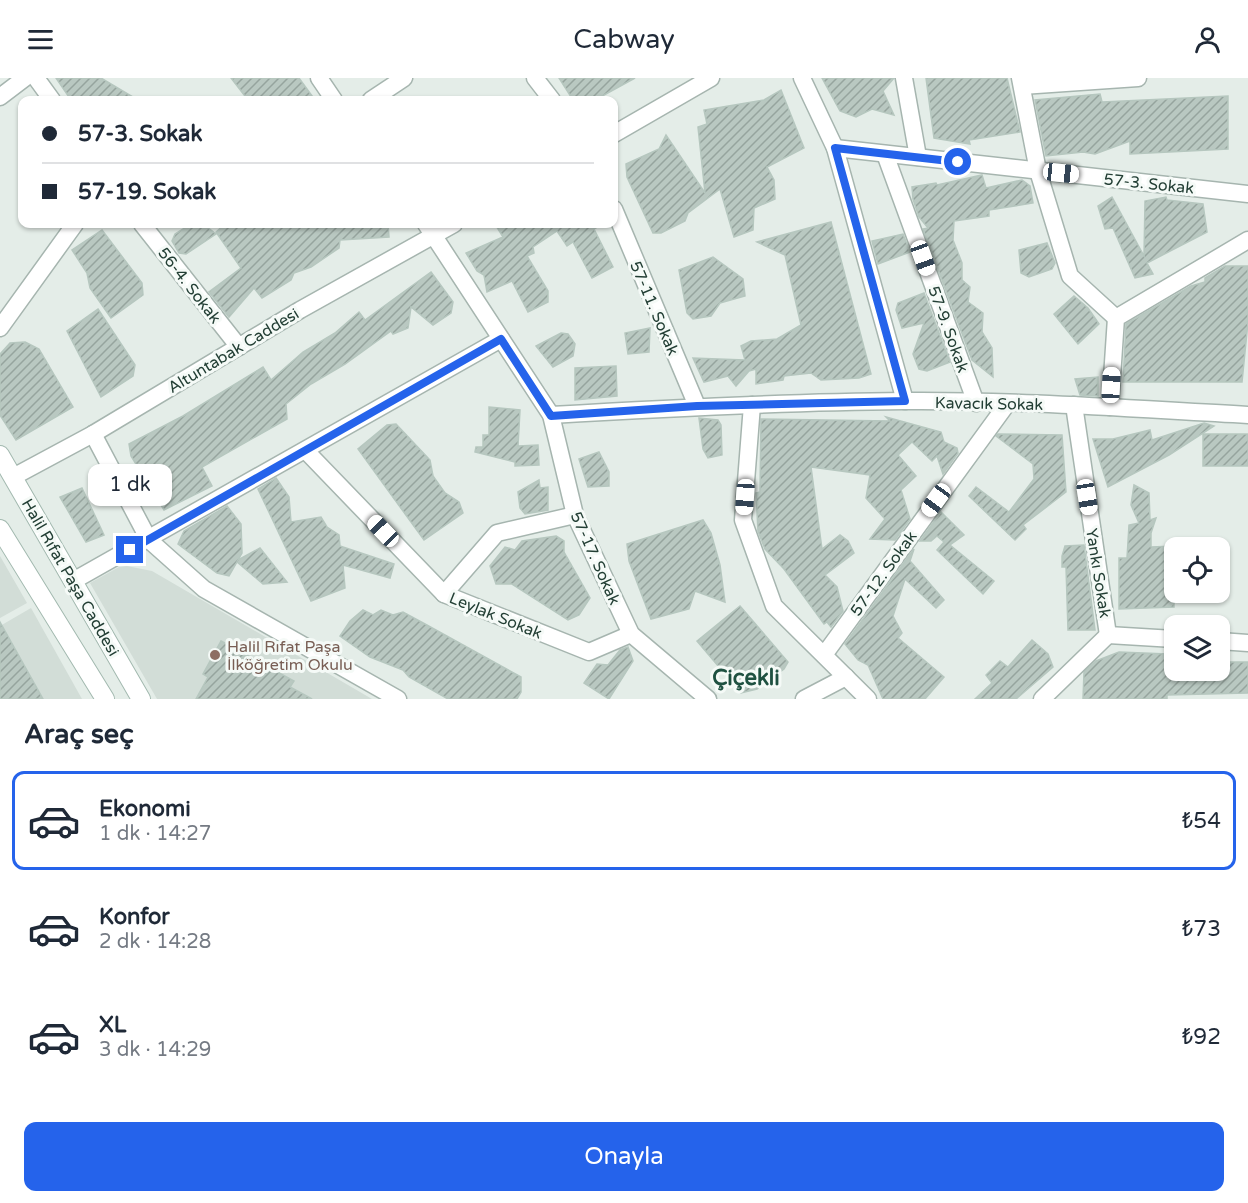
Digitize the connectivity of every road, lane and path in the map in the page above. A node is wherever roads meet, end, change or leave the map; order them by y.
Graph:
1 (25, 78) edge
2 (36, 78) edge
3 (319, 78) edge
4 (404, 78) edge
5 (535, 78) edge
6 (711, 78) edge
7 (802, 78) edge
8 (904, 78) edge
9 (1138, 78) edge
10 (1021, 82) edge
11 (49, 96) edge
12 (331, 96) edge
13 (377, 96) edge
14 (549, 96) edge
15 (0, 98) edge
16 (618, 132) edge
17 (835, 148) junction
18 (885, 154) junction
19 (918, 158) junction
20 (1038, 171) junction
21 (1248, 194) edge
22 (618, 218) edge
23 (72, 228) edge
24 (145, 228) edge
25 (430, 229) edge
26 (1248, 240) edge
27 (1116, 318) junction
28 (0, 328) edge
29 (501, 339) junction
30 (239, 347) junction
31 (905, 401) junction
32 (976, 403) junction
33 (1007, 404) junction
34 (752, 405) junction
35 (1074, 405) junction
36 (697, 406) junction
37 (1110, 407) junction
38 (1248, 415) edge
39 (551, 416) junction
40 (93, 434) junction
41 (306, 452) junction
42 (0, 455) edge
43 (13, 477) junction
44 (575, 515) junction
45 (0, 530) edge
46 (149, 540) junction
47 (73, 581) junction
48 (444, 594) junction
49 (631, 634) junction
50 (1108, 635) junction
51 (1164, 638) edge
52 (1230, 642) edge
53 (1248, 643) edge
54 (824, 655) junction
55 (846, 677) junction
56 (105, 699) edge
57 (141, 699) edge
58 (398, 699) edge
59 (708, 699) edge
60 (804, 699) edge
61 (868, 699) edge
62 (1042, 699) edge

1 - 15 street
2 - 11 street
3 - 12 street
4 - 13 street
5 - 14 street
6 - 16 street
7 - 17 street
8 - 19 street
9 - 10 street
10 - 20 street
17 - 18 street, 57-3. Sokak
17 - 31 street
18 - 19 street, 57-3. Sokak
18 - 32 street, 57-9. Sokak
19 - 20 street, 57-3. Sokak
20 - 21 street, 57-3. Sokak
20 - 27 street
22 - 36 street, 57-11. Sokak
23 - 28 street
24 - 30 street, 56-4. Sokak
25 - 29 street, 57-17. Sokak
25 - 30 street, Altuntabak Caddesi
26 - 27 street
27 - 37 street
29 - 39 street, 57-17. Sokak
29 - 41 street
30 - 40 street, Altuntabak Caddesi
31 - 32 street, Kavacık Sokak
31 - 34 street, Kavacık Sokak
32 - 33 street, Kavacık Sokak
33 - 35 street, Kavacık Sokak
33 - 54 street, 57-12. Sokak
34 - 36 street, Kavacık Sokak
34 - 54 street
35 - 37 street, Kavacık Sokak
35 - 50 street, Yankı Sokak
36 - 39 street, Kavacık Sokak
37 - 38 street, Kavacık Sokak
39 - 44 street, 57-17. Sokak
40 - 43 street, Altuntabak Caddesi
40 - 46 street
41 - 46 street
41 - 48 street, Leylak Sokak
42 - 43 main road, Halil Rıfat Paşa Caddesi
43 - 47 main road, Halil Rıfat Paşa Caddesi
44 - 48 street
44 - 49 street, 57-17. Sokak
45 - 56 main road, Halil Rıfat Paşa Caddesi
46 - 47 street
46 - 58 street
47 - 57 main road, Halil Rıfat Paşa Caddesi
48 - 49 street, Leylak Sokak
49 - 59 street, 57-17. Sokak
50 - 51 street
50 - 62 street
52 - 53 street
54 - 55 street
55 - 60 street
55 - 61 street

